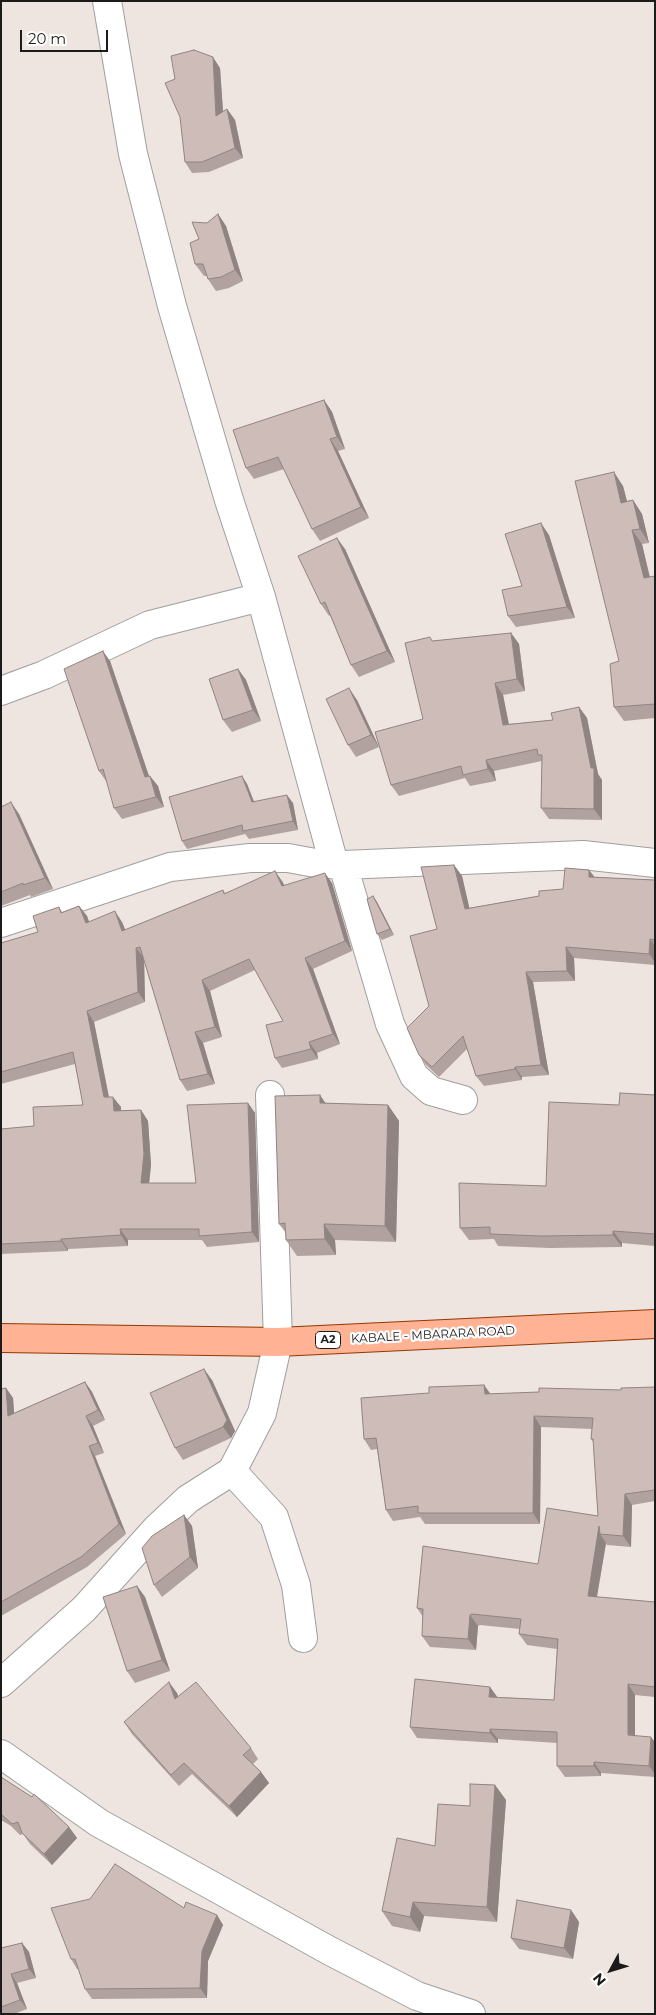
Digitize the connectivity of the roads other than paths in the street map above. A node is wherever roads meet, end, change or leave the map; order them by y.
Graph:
1 (107, 1) edge
2 (261, 597) junction
3 (1, 691) edge
4 (655, 863) edge
5 (338, 865) junction
6 (1, 923) edge
7 (270, 1095) dead end
8 (463, 1100) dead end
9 (655, 1324) edge
10 (1, 1338) edge
11 (278, 1342) junction
12 (232, 1472) junction
13 (302, 1638) dead end
14 (1, 1683) edge
15 (1, 1754) edge
16 (471, 2014) edge

1 - 2 street
2 - 3 street
2 - 5 street
4 - 5 street
5 - 6 street
5 - 8 street
7 - 11 street
9 - 11 main road, KABALE - MBARARA ROAD / A2
10 - 11 main road, KABALE - MBARARA ROAD / A2
11 - 12 street
12 - 13 street
12 - 14 street
15 - 16 street

